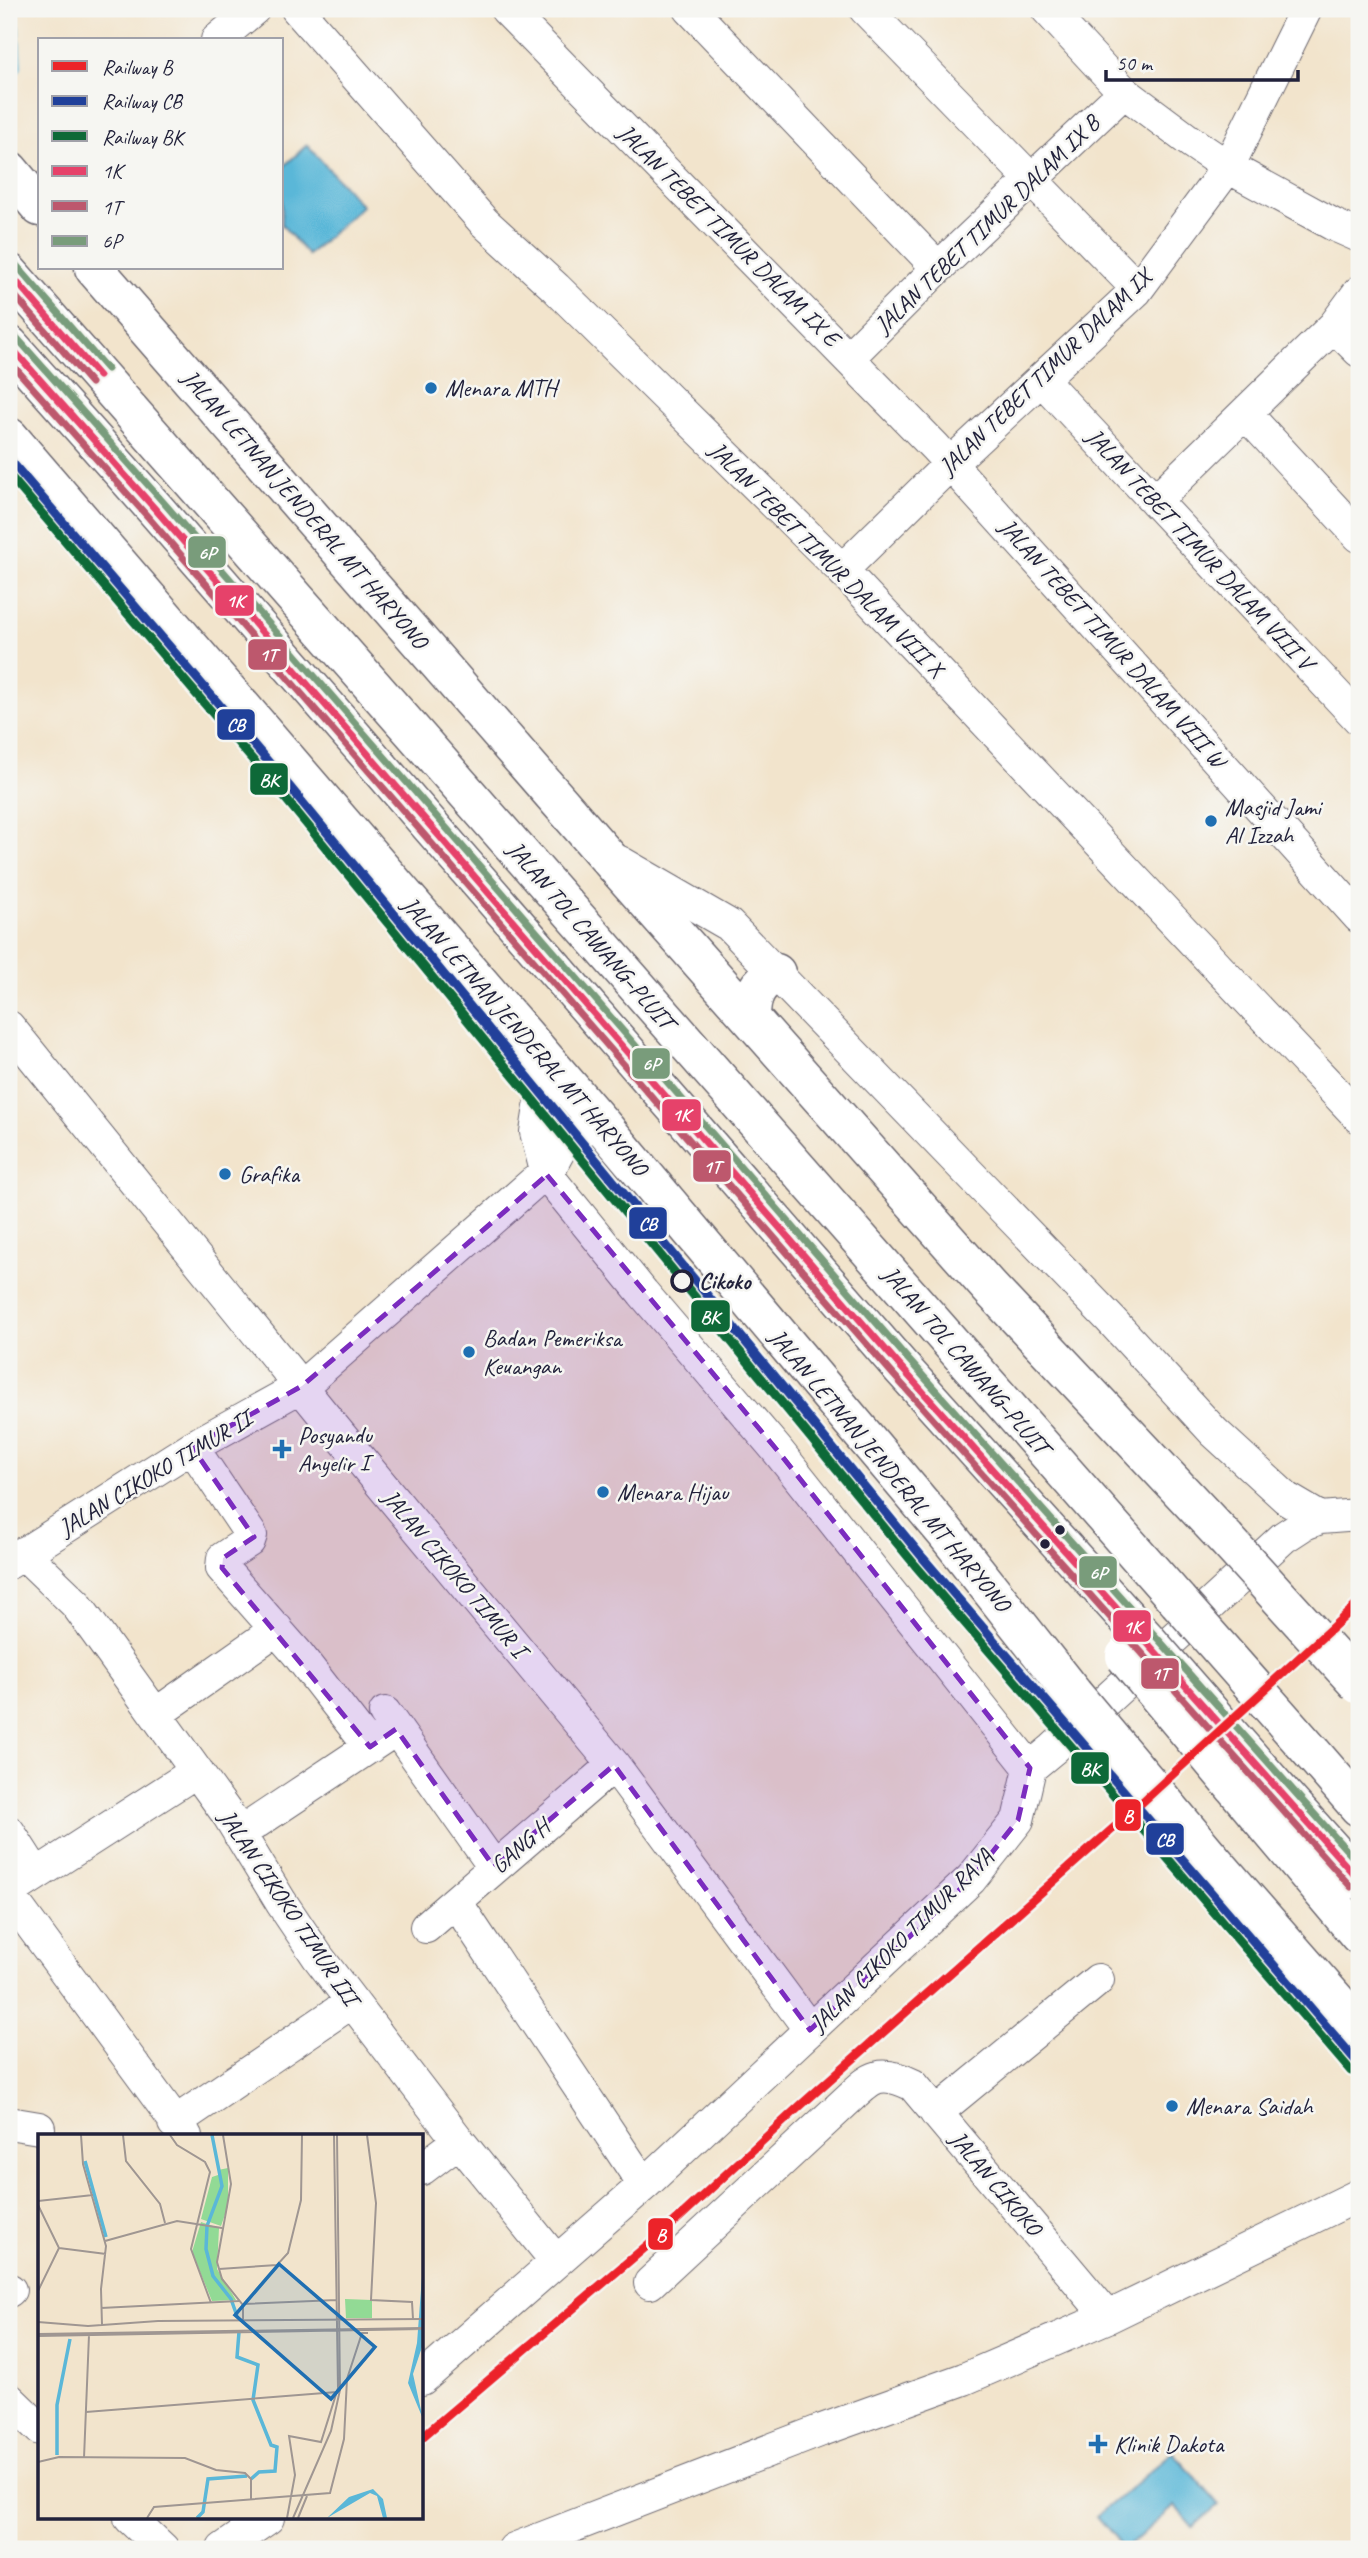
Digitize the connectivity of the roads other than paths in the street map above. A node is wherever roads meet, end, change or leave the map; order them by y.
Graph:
1 (254, 9) edge
2 (297, 9) edge
3 (506, 9) edge
4 (690, 9) edge
5 (865, 9) edge
6 (1047, 9) edge
7 (1306, 9) edge
8 (219, 38) edge
9 (1124, 92) junction
10 (1228, 167) junction
11 (1031, 180) junction
12 (1359, 236) edge
13 (938, 268) junction
14 (96, 270) edge
15 (9, 273) edge
16 (1136, 291) junction
17 (1359, 292) edge
18 (1334, 326) junction
19 (9, 345) edge
20 (1359, 351) edge
21 (849, 357) junction
22 (1042, 380) junction
23 (1245, 413) junction
24 (9, 437) edge
25 (950, 464) junction
26 (1155, 501) junction
27 (1359, 536) edge
28 (842, 570) junction
29 (1359, 719) edge
30 (604, 853) junction
31 (1359, 917) edge
32 (776, 973) junction
33 (751, 1018) junction
34 (9, 1027) edge
35 (554, 1070) junction
36 (1358, 1112) edge
37 (602, 1125) junction
38 (547, 1175) junction
39 (302, 1386) junction
40 (192, 1447) junction
41 (1286, 1498) junction
42 (1359, 1515) edge
43 (1320, 1518) junction
44 (1284, 1537) junction
45 (16, 1558) edge
46 (277, 1629) junction
47 (1359, 1685) edge
48 (156, 1714) junction
49 (370, 1747) junction
50 (614, 1765) junction
51 (1030, 1768) junction
52 (197, 1771) junction
53 (1353, 1798) edge
54 (1269, 1803) junction
55 (9, 1832) edge
56 (239, 1834) junction
57 (494, 1867) junction
58 (36, 1874) junction
59 (1359, 1880) edge
60 (9, 1894) edge
61 (456, 1902) junction
62 (426, 1927) dead end
63 (1359, 1936) edge
64 (1098, 1980) dead end
65 (352, 2002) junction
66 (1359, 2027) edge
67 (810, 2030) junction
68 (936, 2113) junction
69 (180, 2130) edge
70 (459, 2141) junction
71 (424, 2167) edge
72 (644, 2185) junction
73 (1359, 2195) edge
74 (556, 2261) junction
75 (650, 2283) dead end
76 (1108, 2317) junction
77 (424, 2377) edge
78 (9, 2399) edge
79 (38, 2428) edge
80 (133, 2520) edge
81 (260, 2520) edge
82 (563, 2541) edge
83 (163, 2549) edge
84 (223, 2549) edge
85 (514, 2549) edge

1 - 8 street
2 - 28 street, JALAN TEBET TIMUR DALAM VIII X
3 - 21 street, JALAN TEBET TIMUR DALAM IX E
4 - 13 street
5 - 11 street
6 - 9 street
7 - 10 street, JALAN TEBET TIMUR DALAM IX
9 - 10 street
9 - 11 street, JALAN TEBET TIMUR DALAM IX B
10 - 12 street
10 - 16 street, JALAN TEBET TIMUR DALAM IX
11 - 13 street, JALAN TEBET TIMUR DALAM IX B
11 - 16 street
13 - 21 street, JALAN TEBET TIMUR DALAM IX B
14 - 30 highway, JALAN LETNAN JENDERAL MT HARYONO
15 - 53 highway, JALAN TOL CAWANG–PLUIT, bridge
16 - 22 street, JALAN TEBET TIMUR DALAM IX
17 - 18 street
18 - 20 street
18 - 23 street
19 - 54 highway, JALAN TOL CAWANG–PLUIT, bridge
21 - 25 street, JALAN TEBET TIMUR DALAM IX E
22 - 25 street, JALAN TEBET TIMUR DALAM IX
22 - 26 street, JALAN TEBET TIMUR DALAM VIII V
23 - 26 street
23 - 27 street
24 - 35 highway, JALAN LETNAN JENDERAL MT HARYONO
25 - 28 street, JALAN TEBET TIMUR DALAM IX
25 - 31 street, JALAN TEBET TIMUR DALAM VIII W
26 - 29 street, JALAN TEBET TIMUR DALAM VIII V
28 - 36 street, JALAN TEBET TIMUR DALAM VIII X
30 - 32 street
30 - 33 highway, JALAN LETNAN JENDERAL MT HARYONO
32 - 33 highway
32 - 41 street
33 - 47 highway, JALAN LETNAN JENDERAL MT HARYONO, bridge
34 - 39 street, JALAN CIKOKO TIMUR I
35 - 37 highway, JALAN LETNAN JENDERAL MT HARYONO
35 - 38 street
37 - 38 street
37 - 66 highway, JALAN LETNAN JENDERAL MT HARYONO, bridge
38 - 39 street, JALAN CIKOKO TIMUR II
38 - 51 street
39 - 40 street, JALAN CIKOKO TIMUR II
39 - 50 street, JALAN CIKOKO TIMUR I
40 - 45 street, JALAN CIKOKO TIMUR II
40 - 46 street
41 - 43 street
41 - 44 street
42 - 43 street
43 - 44 street
44 - 51 street
45 - 48 street, JALAN CIKOKO TIMUR III
46 - 48 street
46 - 49 street
48 - 52 street, JALAN CIKOKO TIMUR III
49 - 56 street
49 - 57 street
50 - 57 street, GANG H
50 - 67 street, JALAN CIKOKO TIMUR I
51 - 67 street, JALAN CIKOKO TIMUR RAYA
52 - 56 street, JALAN CIKOKO TIMUR III
52 - 58 street
54 - 59 highway
54 - 63 highway
55 - 58 street
56 - 65 street, JALAN CIKOKO TIMUR III
57 - 61 street, GANG H
58 - 60 street
60 - 69 street
61 - 62 street, GANG H
61 - 72 street
64 - 68 street, JALAN CIKOKO
65 - 69 street
65 - 70 street, JALAN CIKOKO TIMUR III
67 - 72 street, JALAN CIKOKO TIMUR RAYA
68 - 75 street
68 - 76 street, JALAN CIKOKO
70 - 71 street
70 - 74 street, JALAN CIKOKO TIMUR III
72 - 74 street, JALAN CIKOKO TIMUR RAYA
73 - 76 street
74 - 77 street, JALAN CIKOKO TIMUR RAYA
76 - 82 street
78 - 79 street
80 - 83 street
81 - 84 street
82 - 85 street

